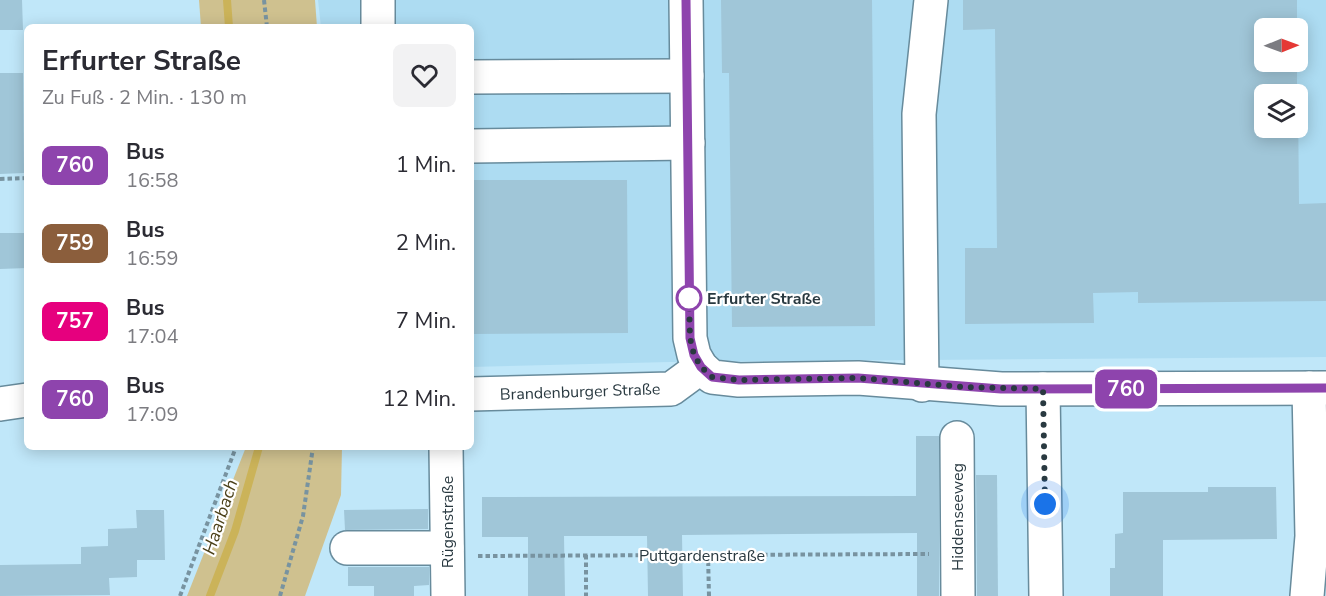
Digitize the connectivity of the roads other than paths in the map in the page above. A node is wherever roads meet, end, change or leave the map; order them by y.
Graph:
1 (378, 0) edge
2 (686, 0) edge
3 (931, 0) edge
4 (378, 24) edge
5 (687, 76) junction
6 (474, 77) edge
7 (688, 143) junction
8 (474, 146) edge
9 (701, 367) junction
10 (921, 385) junction
11 (1317, 388) edge
12 (1043, 389) junction
13 (474, 394) edge
14 (24, 400) edge
15 (0, 404) edge
16 (957, 438) dead end
17 (446, 450) edge
18 (347, 548) dead end
19 (447, 552) junction
20 (448, 596) edge
21 (958, 596) edge
22 (1046, 596) edge
23 (1307, 596) edge

1 - 4 street
2 - 5 street
3 - 10 street
5 - 6 street
5 - 7 street
7 - 8 street
7 - 9 street
9 - 10 street
9 - 13 street, Brandenburger Straße
10 - 12 street
11 - 12 street
11 - 23 street
12 - 22 street
14 - 15 street
16 - 21 street, Hiddenseeweg
17 - 19 street, Rügenstraße
18 - 19 street
19 - 20 street, Rügenstraße

